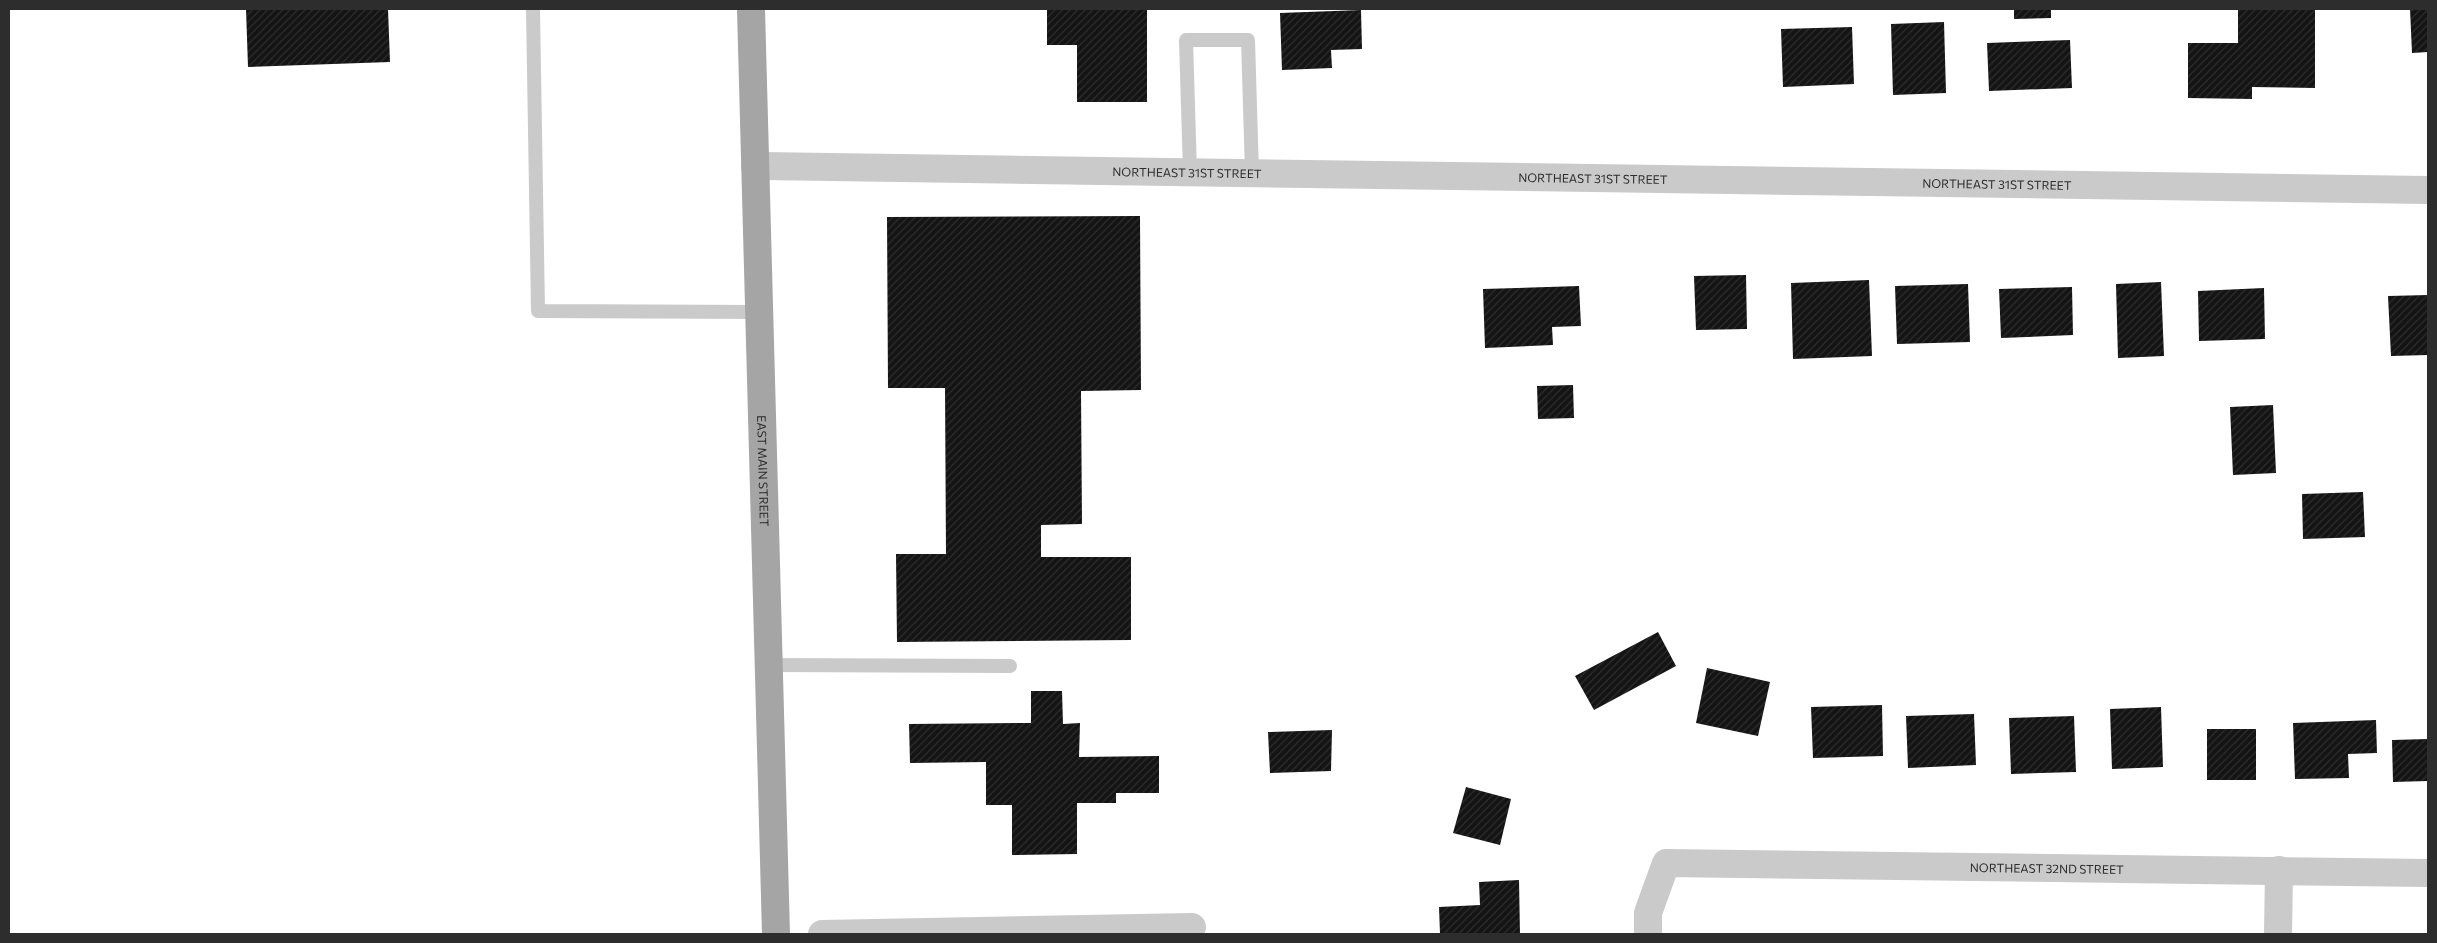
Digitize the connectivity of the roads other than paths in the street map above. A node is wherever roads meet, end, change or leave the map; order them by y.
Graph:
1 (533, 9) edge
2 (751, 9) edge
3 (755, 166) junction
4 (1190, 172) junction
5 (1252, 173) junction
6 (2428, 190) edge
7 (759, 312) junction
8 (768, 665) junction
9 (1010, 666) dead end
10 (2279, 870) junction
11 (2428, 873) edge
12 (1192, 927) dead end
13 (776, 934) edge
14 (822, 934) edge
15 (1648, 934) edge
16 (2278, 934) edge

1 - 7 lane
2 - 3 main road, EAST MAIN STREET
3 - 4 street, NORTHEAST 31ST STREET
3 - 7 main road, EAST MAIN STREET
4 - 5 street, NORTHEAST 31ST STREET
4 - 5 lane
5 - 6 street, NORTHEAST 31ST STREET
7 - 8 main road, EAST MAIN STREET
8 - 9 lane
8 - 13 main road, EAST MAIN STREET
10 - 11 street, NORTHEAST 32ND STREET
10 - 15 street, NORTHEAST 32ND STREET
10 - 16 street
12 - 14 street

